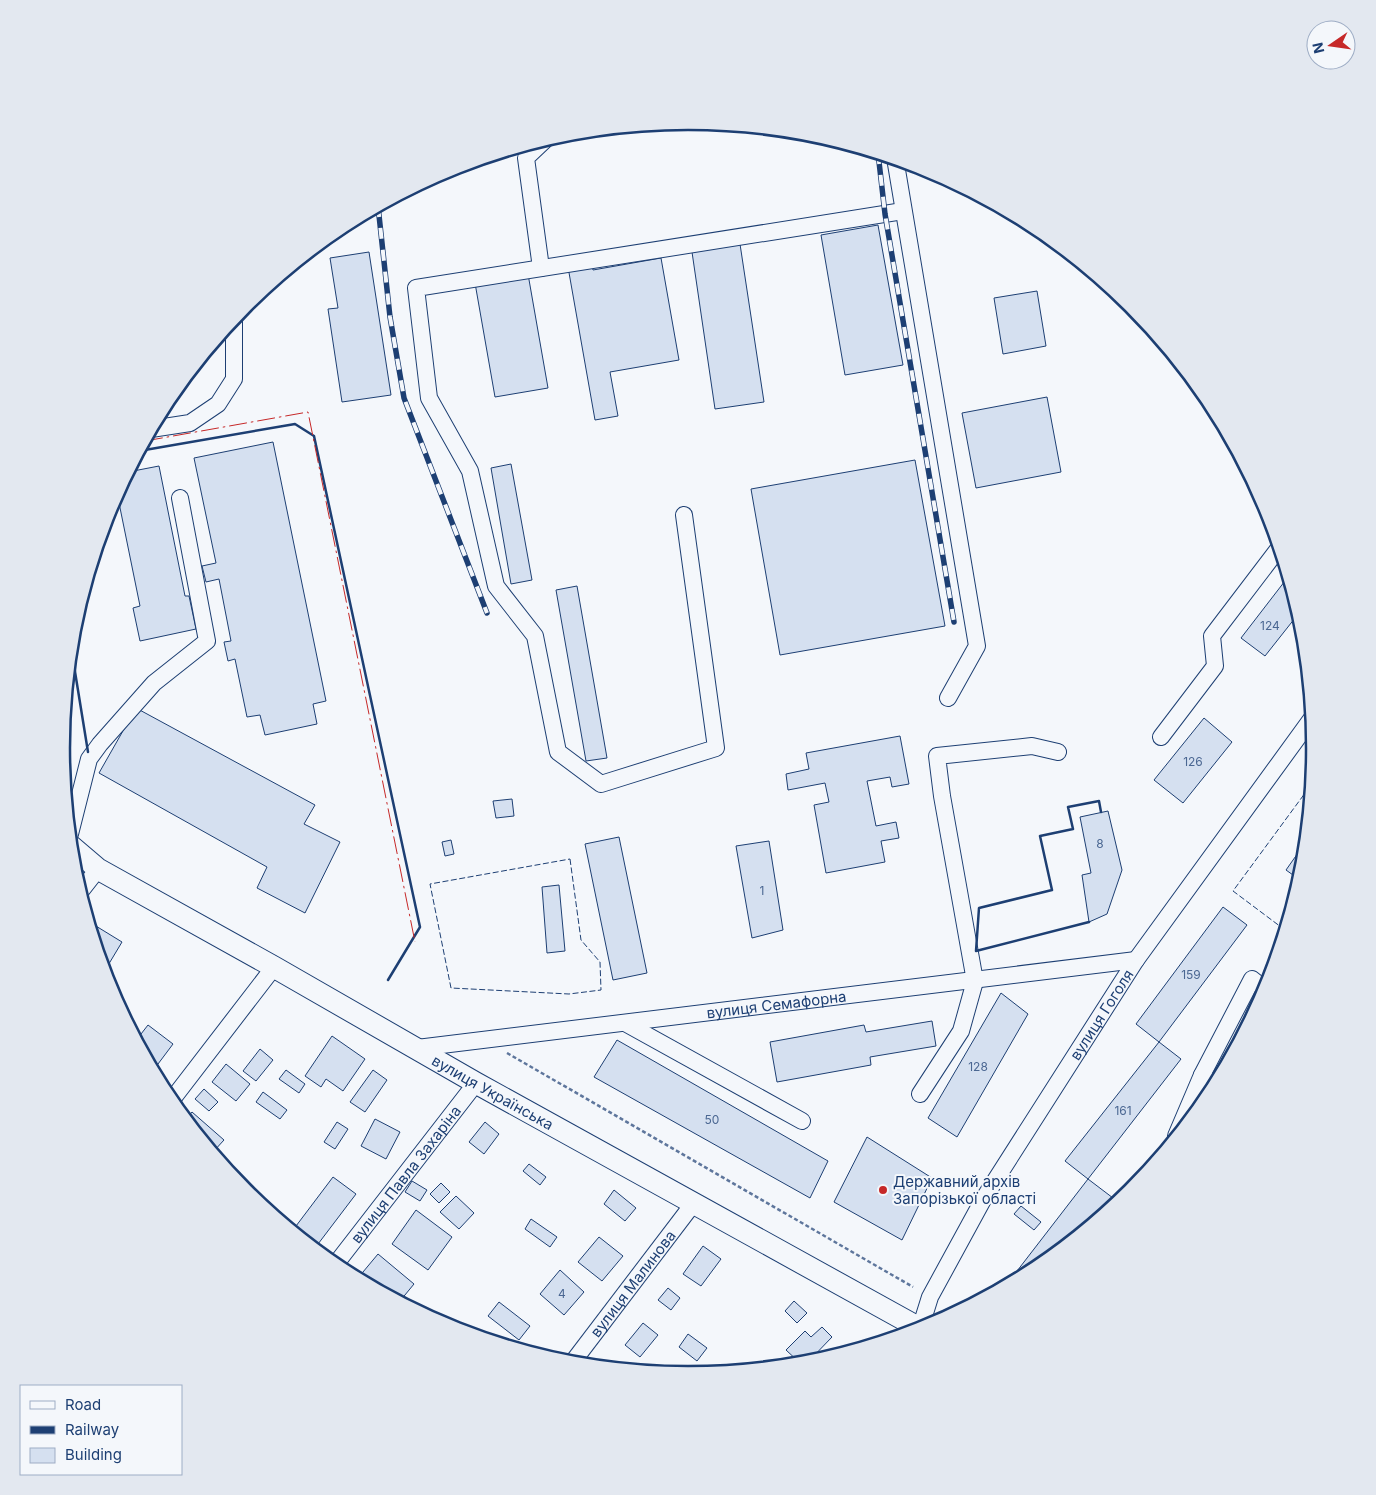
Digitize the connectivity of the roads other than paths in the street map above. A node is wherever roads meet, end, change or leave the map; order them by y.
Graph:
1 (535, 149) edge
2 (896, 166) edge
3 (903, 211) junction
4 (541, 268) junction
5 (234, 329) edge
6 (159, 428) edge
7 (180, 498) dead end
8 (684, 515) dead end
9 (1275, 554) edge
10 (948, 698) dead end
11 (1305, 727) edge
12 (1161, 737) dead end
13 (1058, 752) dead end
14 (74, 818) edge
15 (79, 853) edge
16 (98, 869) junction
17 (86, 885) edge
18 (1136, 960) junction
19 (274, 967) junction
20 (975, 981) junction
21 (1259, 984) edge
22 (625, 1023) junction
23 (417, 1048) junction
24 (1208, 1080) edge
25 (476, 1083) junction
26 (1201, 1093) edge
27 (176, 1094) edge
28 (920, 1094) dead end
29 (802, 1121) dead end
30 (694, 1204) junction
31 (341, 1258) edge
32 (924, 1318) edge
33 (911, 1323) edge
34 (578, 1356) edge

1 - 4 street
2 - 3 street
3 - 4 street
3 - 10 street
4 - 8 street
5 - 6 street
7 - 14 street
9 - 12 street
11 - 18 street, вулиця Гоголя
13 - 20 street
15 - 16 main road, вулиця Українська
16 - 17 street
16 - 19 main road, вулиця Українська
18 - 20 street, вулиця Семафорна
18 - 32 street, вулиця Гоголя
19 - 23 main road, вулиця Українська
19 - 27 street
20 - 22 street, вулиця Семафорна
20 - 28 street
21 - 24 street
22 - 23 street, вулиця Семафорна
22 - 29 street
23 - 25 main road, вулиця Українська
24 - 26 street
25 - 30 main road, вулиця Українська
25 - 31 street, вулиця Павла Захаріна
30 - 33 main road, вулиця Українська
30 - 34 street, вулиця Малинова

